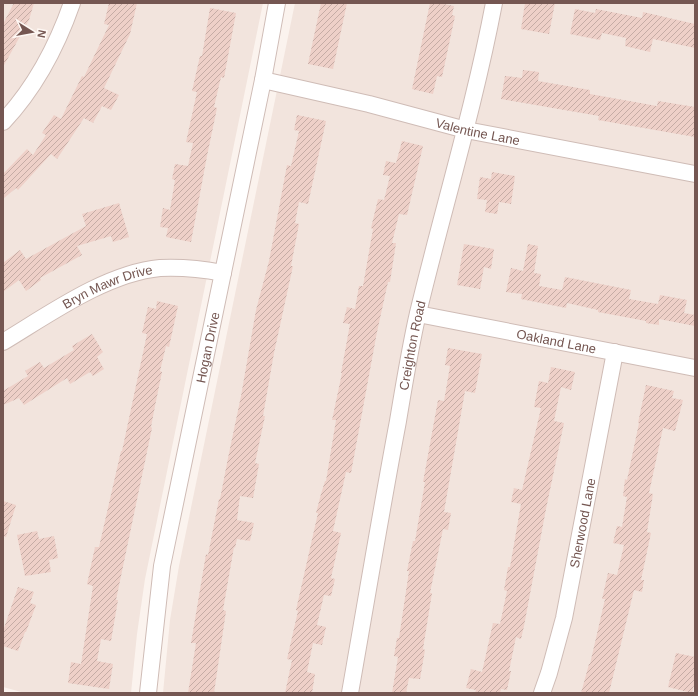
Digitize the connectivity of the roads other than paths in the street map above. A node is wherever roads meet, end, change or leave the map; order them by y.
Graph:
1 (72, 3) edge
2 (277, 3) edge
3 (494, 3) edge
4 (263, 80) junction
5 (3, 122) edge
6 (466, 130) junction
7 (695, 174) edge
8 (224, 273) junction
9 (418, 314) junction
10 (3, 342) edge
11 (615, 352) junction
12 (695, 368) edge
13 (148, 693) edge
14 (350, 693) edge
15 (542, 693) edge

1 - 5 street
2 - 4 street, Hogan Drive
3 - 6 street, Creighton Road
4 - 6 street, Valentine Lane
4 - 8 street, Hogan Drive
6 - 7 street, Valentine Lane
6 - 9 street, Creighton Road
8 - 10 street, Bryn Mawr Drive
8 - 13 street, Hogan Drive
9 - 11 street, Oakland Lane
9 - 14 street, Creighton Road
11 - 12 street, Oakland Lane
11 - 15 street, Sherwood Lane

